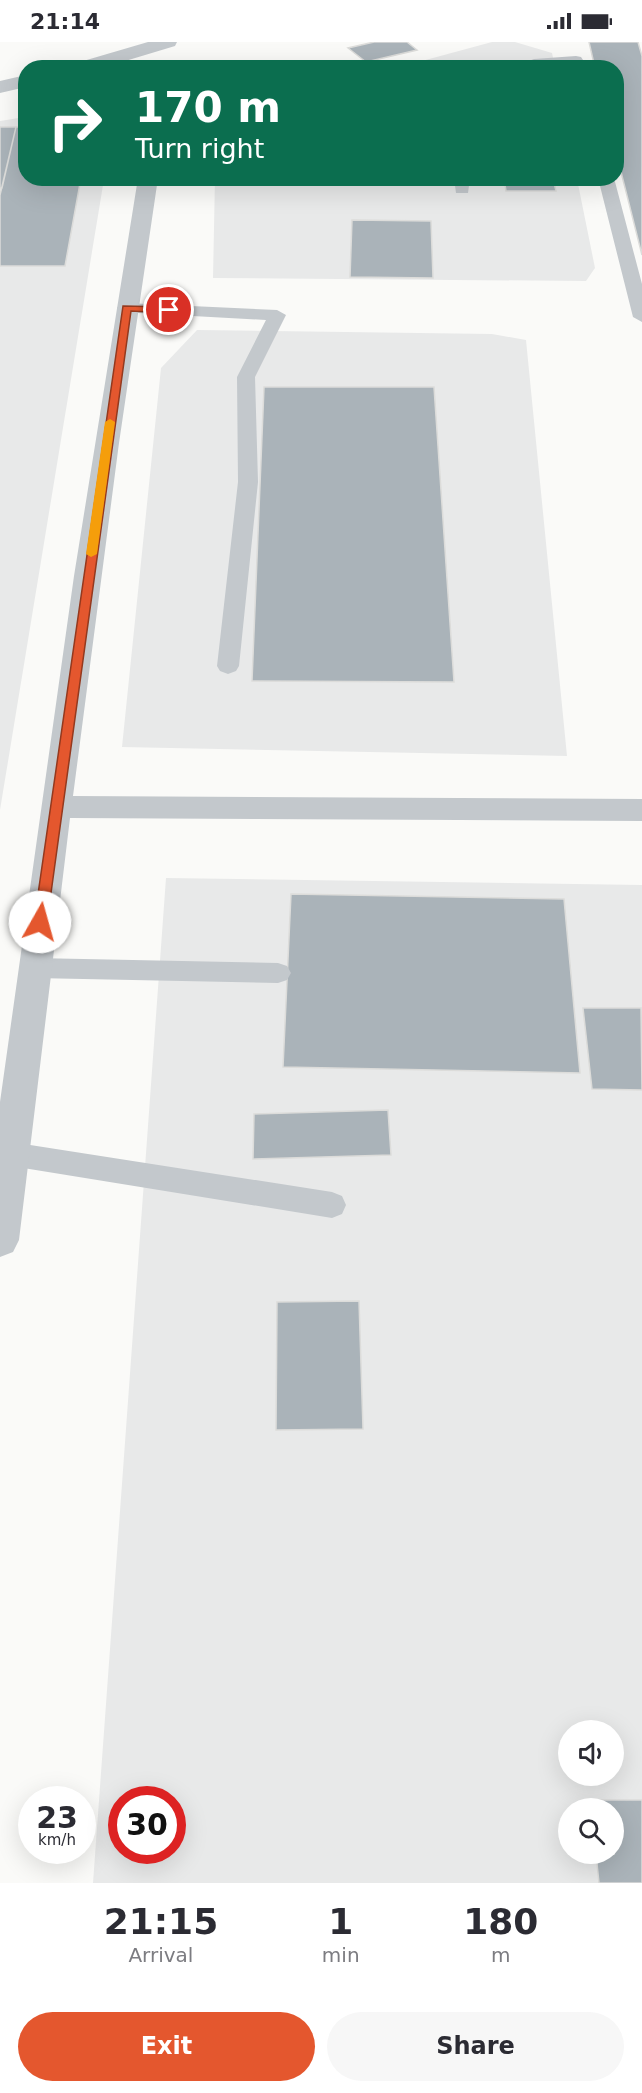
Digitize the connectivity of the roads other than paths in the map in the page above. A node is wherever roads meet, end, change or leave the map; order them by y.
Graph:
1 (571, 42) edge
2 (165, 48) edge
3 (114, 60) edge
4 (575, 60) edge
5 (18, 83) edge
6 (0, 87) edge
7 (147, 186) edge
8 (608, 186) edge
9 (126, 308) junction
10 (642, 317) edge
11 (228, 666) dead end
12 (55, 807) junction
13 (642, 810) edge
14 (34, 968) junction
15 (278, 973) dead end
16 (11, 1154) junction
17 (332, 1205) dead end
18 (0, 1240) edge

1 - 4 lane
2 - 3 street
5 - 6 street
7 - 9 street
8 - 10 lane
9 - 11 lane
9 - 12 street
12 - 13 street
12 - 14 street
14 - 15 lane
14 - 16 street
16 - 17 lane
16 - 18 street

